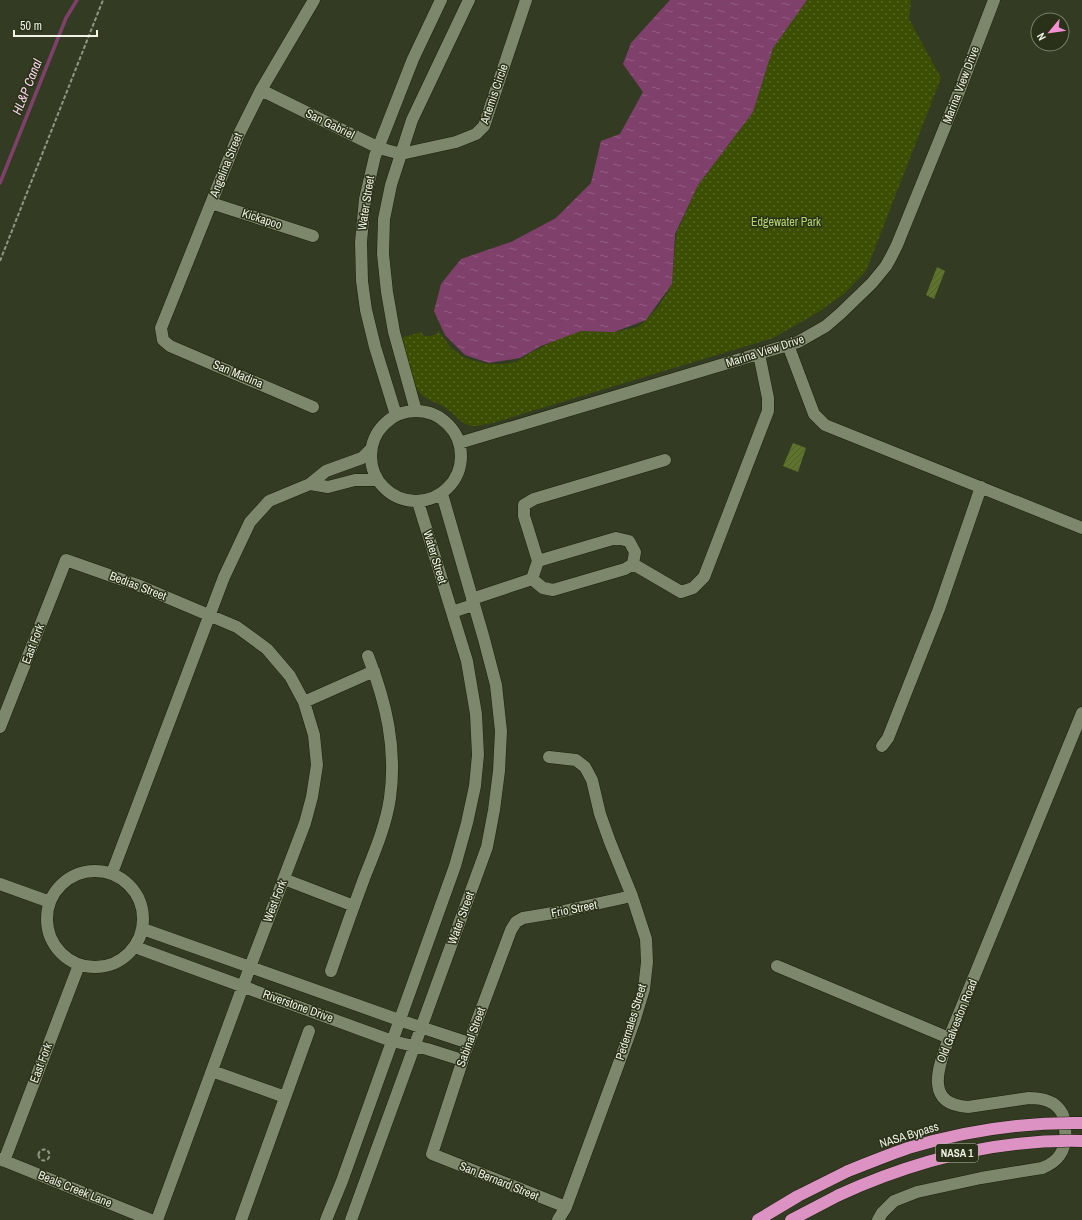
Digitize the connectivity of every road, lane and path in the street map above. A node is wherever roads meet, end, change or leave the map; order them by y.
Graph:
1 (103, 0) edge
2 (314, 0) edge
3 (440, 0) edge
4 (468, 0) edge
5 (526, 0) edge
6 (994, 0) edge
7 (261, 90) junction
8 (378, 148) junction
9 (401, 154) junction
10 (211, 203) junction
11 (313, 236) dead end
12 (0, 261) edge
13 (163, 340) joint
14 (788, 345) junction
15 (759, 354) junction
16 (313, 407) dead end
17 (416, 411) junction
18 (396, 415) junction
19 (460, 443) junction
20 (371, 449) junction
21 (665, 460) dead end
22 (378, 480) junction
23 (310, 484) junction
24 (981, 488) junction
25 (442, 494) junction
26 (418, 502) junction
27 (1082, 528) edge
28 (66, 560) joint
29 (538, 561) junction
30 (633, 564) junction
31 (532, 579) junction
32 (473, 602) junction
33 (452, 612) junction
34 (210, 615) junction
35 (368, 656) dead end
36 (374, 671) junction
37 (304, 702) junction
38 (1082, 713) edge
39 (0, 727) edge
40 (882, 746) dead end
41 (549, 757) dead end
42 (112, 873) junction
43 (284, 879) junction
44 (0, 884) edge
45 (632, 896) junction
46 (50, 902) junction
47 (354, 906) junction
48 (516, 922) joint
49 (143, 929) junction
50 (135, 947) junction
51 (79, 965) junction
52 (777, 966) dead end
53 (250, 967) junction
54 (331, 971) dead end
55 (244, 986) junction
56 (399, 1020) junction
57 (421, 1027) junction
58 (309, 1030) dead end
59 (949, 1038) junction
60 (392, 1041) junction
61 (469, 1043) junction
62 (414, 1046) junction
63 (462, 1060) junction
64 (212, 1071) junction
65 (285, 1097) junction
66 (1082, 1123) edge
67 (1082, 1141) edge
68 (432, 1154) joint
69 (39, 1157) joint
70 (2, 1160) edge
71 (566, 1207) junction
72 (151, 1220) edge
73 (157, 1220) edge
74 (241, 1220) edge
75 (326, 1220) edge
76 (351, 1220) edge
77 (558, 1220) edge
78 (758, 1220) edge
79 (791, 1220) edge
80 (878, 1220) edge

1 - 12 path
2 - 7 street, Angelina Street
3 - 8 street, Water Street
4 - 9 street, Water Street
5 - 9 street, Artemis Circle
6 - 14 street, Marina View Drive
7 - 8 street, San Gabriel
7 - 10 street, Angelina Street
8 - 9 street, San Gabriel
8 - 18 street, Water Street
9 - 17 street, Water Street
10 - 11 street, Kickapoo
10 - 13 street, Angelina Street
13 - 16 street, San Madina
14 - 15 street, Marina View Drive
14 - 24 street
15 - 19 street, Marina View Drive
15 - 30 street
17 - 18 street
17 - 19 street
18 - 20 street
19 - 25 street
20 - 22 street
20 - 23 street
21 - 29 street
22 - 23 street
22 - 26 street
23 - 34 street
24 - 27 street
24 - 40 street
25 - 26 street
25 - 32 street, Water Street
26 - 33 street, Water Street
28 - 34 street, Bedias Street
28 - 39 street, East Fork
29 - 30 street
29 - 31 street
30 - 31 street
31 - 32 street
32 - 33 street
32 - 57 street, Water Street
33 - 56 street, Water Street
34 - 37 street, West Fork
34 - 42 street
35 - 36 street
36 - 37 street
36 - 47 street
37 - 43 street, West Fork
38 - 59 street, Old Galveston Road
41 - 45 street, Pedernales Street
42 - 46 street
42 - 49 street
43 - 47 street
43 - 53 street, West Fork
44 - 46 street
45 - 48 street, Frio Street
45 - 71 street, Pedernales Street
46 - 51 street
47 - 54 street
48 - 61 street, Sabinal Street
49 - 50 street
49 - 53 street, Riverstone Drive
50 - 51 street
50 - 55 street, Riverstone Drive
51 - 70 street, East Fork
52 - 59 street
53 - 55 street, West Fork
53 - 56 street, Riverstone Drive
55 - 60 street, Riverstone Drive
55 - 64 street, West Fork
56 - 57 street, Riverstone Drive
56 - 60 street, Water Street
57 - 61 street, Riverstone Drive
57 - 62 street, Water Street
58 - 65 street
59 - 80 street, Old Galveston Road
60 - 62 street, Riverstone Drive
60 - 75 street, Water Street
61 - 63 street, Sabinal Street
62 - 63 street, Riverstone Drive
62 - 76 street, Water Street
63 - 68 street, Sabinal Street
64 - 65 street
64 - 73 street, West Fork
65 - 74 street
66 - 78 highway, NASA Bypass / NASA 1, bridge
67 - 79 highway, NASA 1, bridge
68 - 71 street, San Bernard Street
69 - 69 path
70 - 72 street, Beals Creek Lane
71 - 77 street, Pedernales Street

